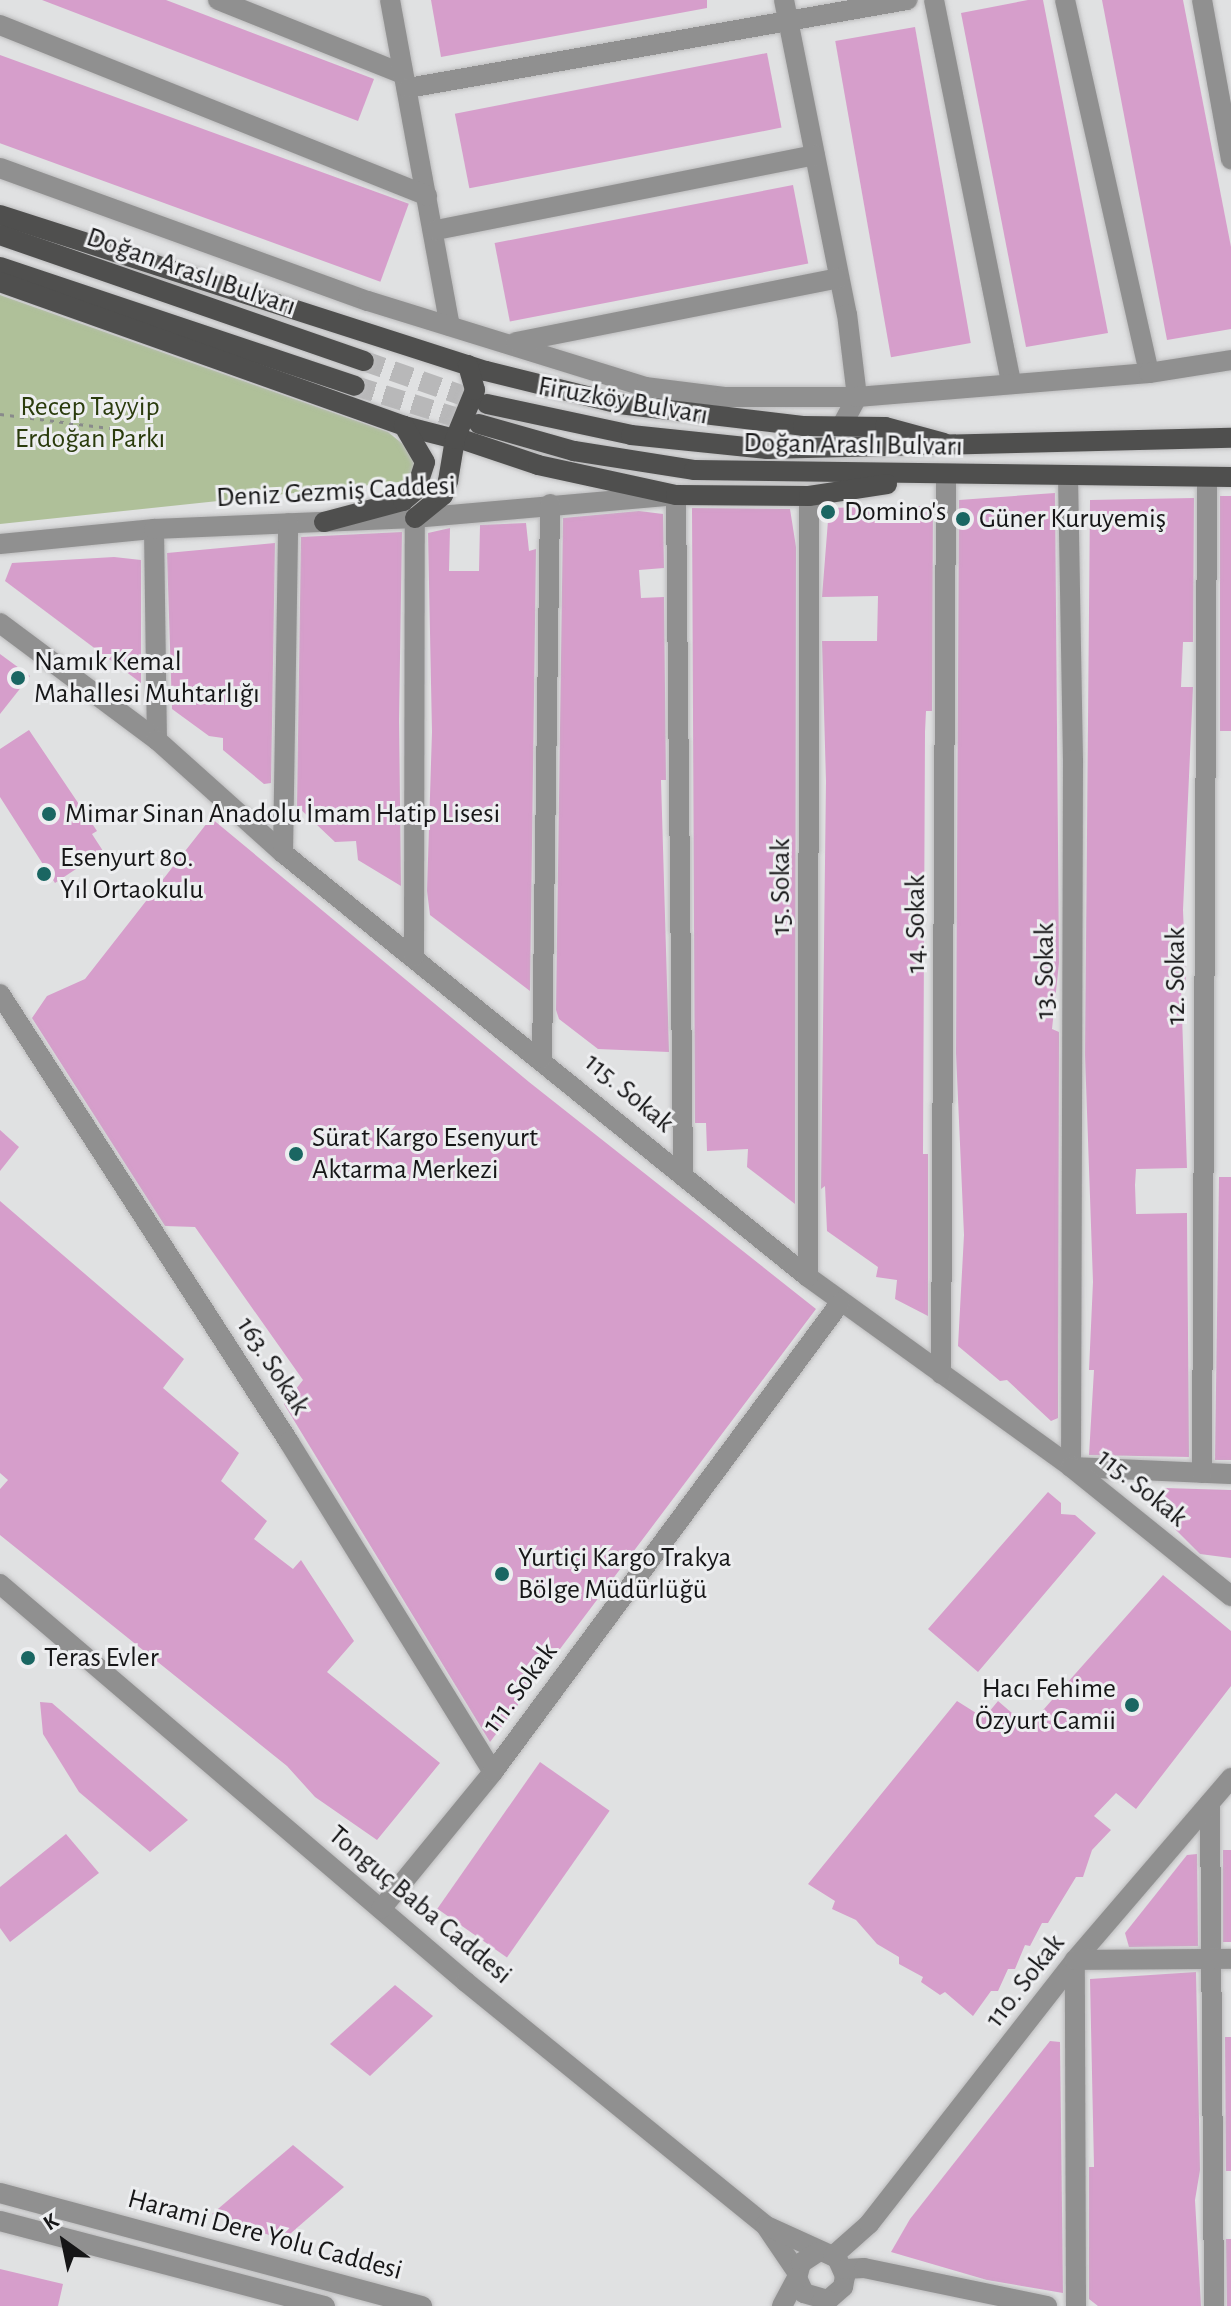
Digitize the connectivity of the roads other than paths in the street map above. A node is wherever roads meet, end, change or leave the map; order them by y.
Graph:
1 (218, 0) edge
2 (390, 0) edge
3 (907, 0) edge
4 (934, 0) edge
5 (1065, 0) edge
6 (1202, 0) edge
7 (785, 10) edge
8 (0, 25) edge
9 (406, 81) junction
10 (815, 155) junction
11 (1231, 159) edge
12 (0, 168) edge
13 (427, 196) junction
14 (0, 215) edge
15 (436, 230) junction
16 (0, 235) edge
17 (0, 267) edge
18 (839, 278) junction
19 (0, 282) edge
20 (450, 326) junction
21 (401, 341) junction
22 (512, 343) junction
23 (1231, 360) edge
24 (364, 361) tunnel mouth
25 (468, 365) junction
26 (1149, 373) junction
27 (1011, 382) junction
28 (355, 386) tunnel mouth
29 (857, 397) junction
30 (487, 404) tunnel mouth
31 (378, 415) junction
32 (479, 424) tunnel mouth
33 (404, 426) junction
34 (841, 427) junction
35 (885, 427) junction
36 (1226, 435) edge
37 (456, 438) junction
38 (944, 443) junction
39 (946, 474) junction
40 (1068, 475) junction
41 (1231, 477) edge
42 (1207, 478) junction
43 (676, 495) junction
44 (809, 496) junction
45 (550, 504) junction
46 (415, 518) junction
47 (324, 522) junction
48 (288, 523) junction
49 (154, 529) junction
50 (0, 544) edge
51 (0, 623) edge
52 (157, 740) junction
53 (283, 853) junction
54 (414, 956) junction
55 (0, 994) edge
56 (542, 1058) junction
57 (683, 1174) junction
58 (808, 1277) junction
59 (840, 1303) junction
60 (941, 1374) junction
61 (1071, 1467) junction
62 (1202, 1473) junction
63 (1231, 1474) edge
64 (0, 1584) edge
65 (1231, 1596) edge
66 (493, 1772) junction
67 (1231, 1778) edge
68 (1210, 1803) junction
69 (381, 1909) junction
70 (1075, 1960) junction
71 (1221, 1960) edge
72 (0, 2193) edge
73 (0, 2221) edge
74 (765, 2225) junction
75 (797, 2275) junction
76 (830, 2285) edge
77 (325, 2306) edge
78 (422, 2306) edge
79 (782, 2306) edge
80 (1047, 2306) edge
81 (1076, 2306) edge
82 (1214, 2306) edge

1 - 9 street
2 - 9 street
3 - 7 street
4 - 27 street
5 - 26 street
6 - 11 street
7 - 9 street
7 - 10 street
8 - 13 street
9 - 13 street
10 - 15 street
10 - 18 street
12 - 20 street
13 - 15 street
14 - 21 main road
15 - 20 street
16 - 24 main road, Doğan Araslı Bulvarı
17 - 28 main road, Doğan Araslı Bulvarı
18 - 22 street
18 - 29 street
19 - 31 main road
20 - 22 street
21 - 25 main road
21 - 31 main road
22 - 29 street
23 - 26 street
25 - 34 main road
25 - 37 main road
26 - 27 street
27 - 29 street
29 - 34 street
29 - 35 street
30 - 38 main road, Firuzköy Bulvarı
31 - 33 main road
32 - 39 main road, Doğan Araslı Bulvarı
33 - 37 main road
33 - 47 main road
34 - 35 main road
35 - 38 main road
36 - 38 main road, Firuzköy Bulvarı
37 - 43 main road
37 - 46 main road
39 - 40 main road, Doğan Araslı Bulvarı
39 - 44 main road
39 - 60 street, 14. Sokak
40 - 42 main road, Doğan Araslı Bulvarı
40 - 61 street, 13. Sokak
41 - 42 main road, Doğan Araslı Bulvarı
42 - 62 street, 12. Sokak
43 - 44 main road
43 - 45 street, Deniz Gezmiş Caddesi
43 - 57 street
44 - 58 street, 15. Sokak
45 - 46 street, Deniz Gezmiş Caddesi
45 - 56 street
46 - 47 street, Deniz Gezmiş Caddesi
46 - 54 street
47 - 48 street, Deniz Gezmiş Caddesi
48 - 49 street, Deniz Gezmiş Caddesi
48 - 53 street
49 - 50 street, Deniz Gezmiş Caddesi
49 - 52 street
51 - 52 street, 115. Sokak
52 - 53 street, 115. Sokak
53 - 54 street, 115. Sokak
54 - 56 street, 115. Sokak
55 - 66 street, 163. Sokak
56 - 57 street, 115. Sokak
57 - 58 street, 115. Sokak
58 - 59 street, 115. Sokak
59 - 60 street, 115. Sokak
59 - 66 street, 111. Sokak
60 - 61 street, 115. Sokak
61 - 62 street
61 - 65 street, 115. Sokak
62 - 63 street
64 - 69 street, Tonguç Baba Caddesi
66 - 69 street, 111. Sokak
67 - 68 street, 110. Sokak
68 - 70 street, 110. Sokak
68 - 71 street
69 - 74 street, Tonguç Baba Caddesi
70 - 71 street
70 - 76 street, 110. Sokak
70 - 81 street
71 - 82 street
72 - 78 street, Harami Dere Yolu Caddesi
73 - 77 street, Harami Dere Yolu Caddesi
74 - 75 street, Tonguç Baba Caddesi
74 - 76 street
75 - 76 street, Tonguç Baba Caddesi
75 - 76 street, 110. Sokak
75 - 79 street, 110. Sokak
76 - 80 street

